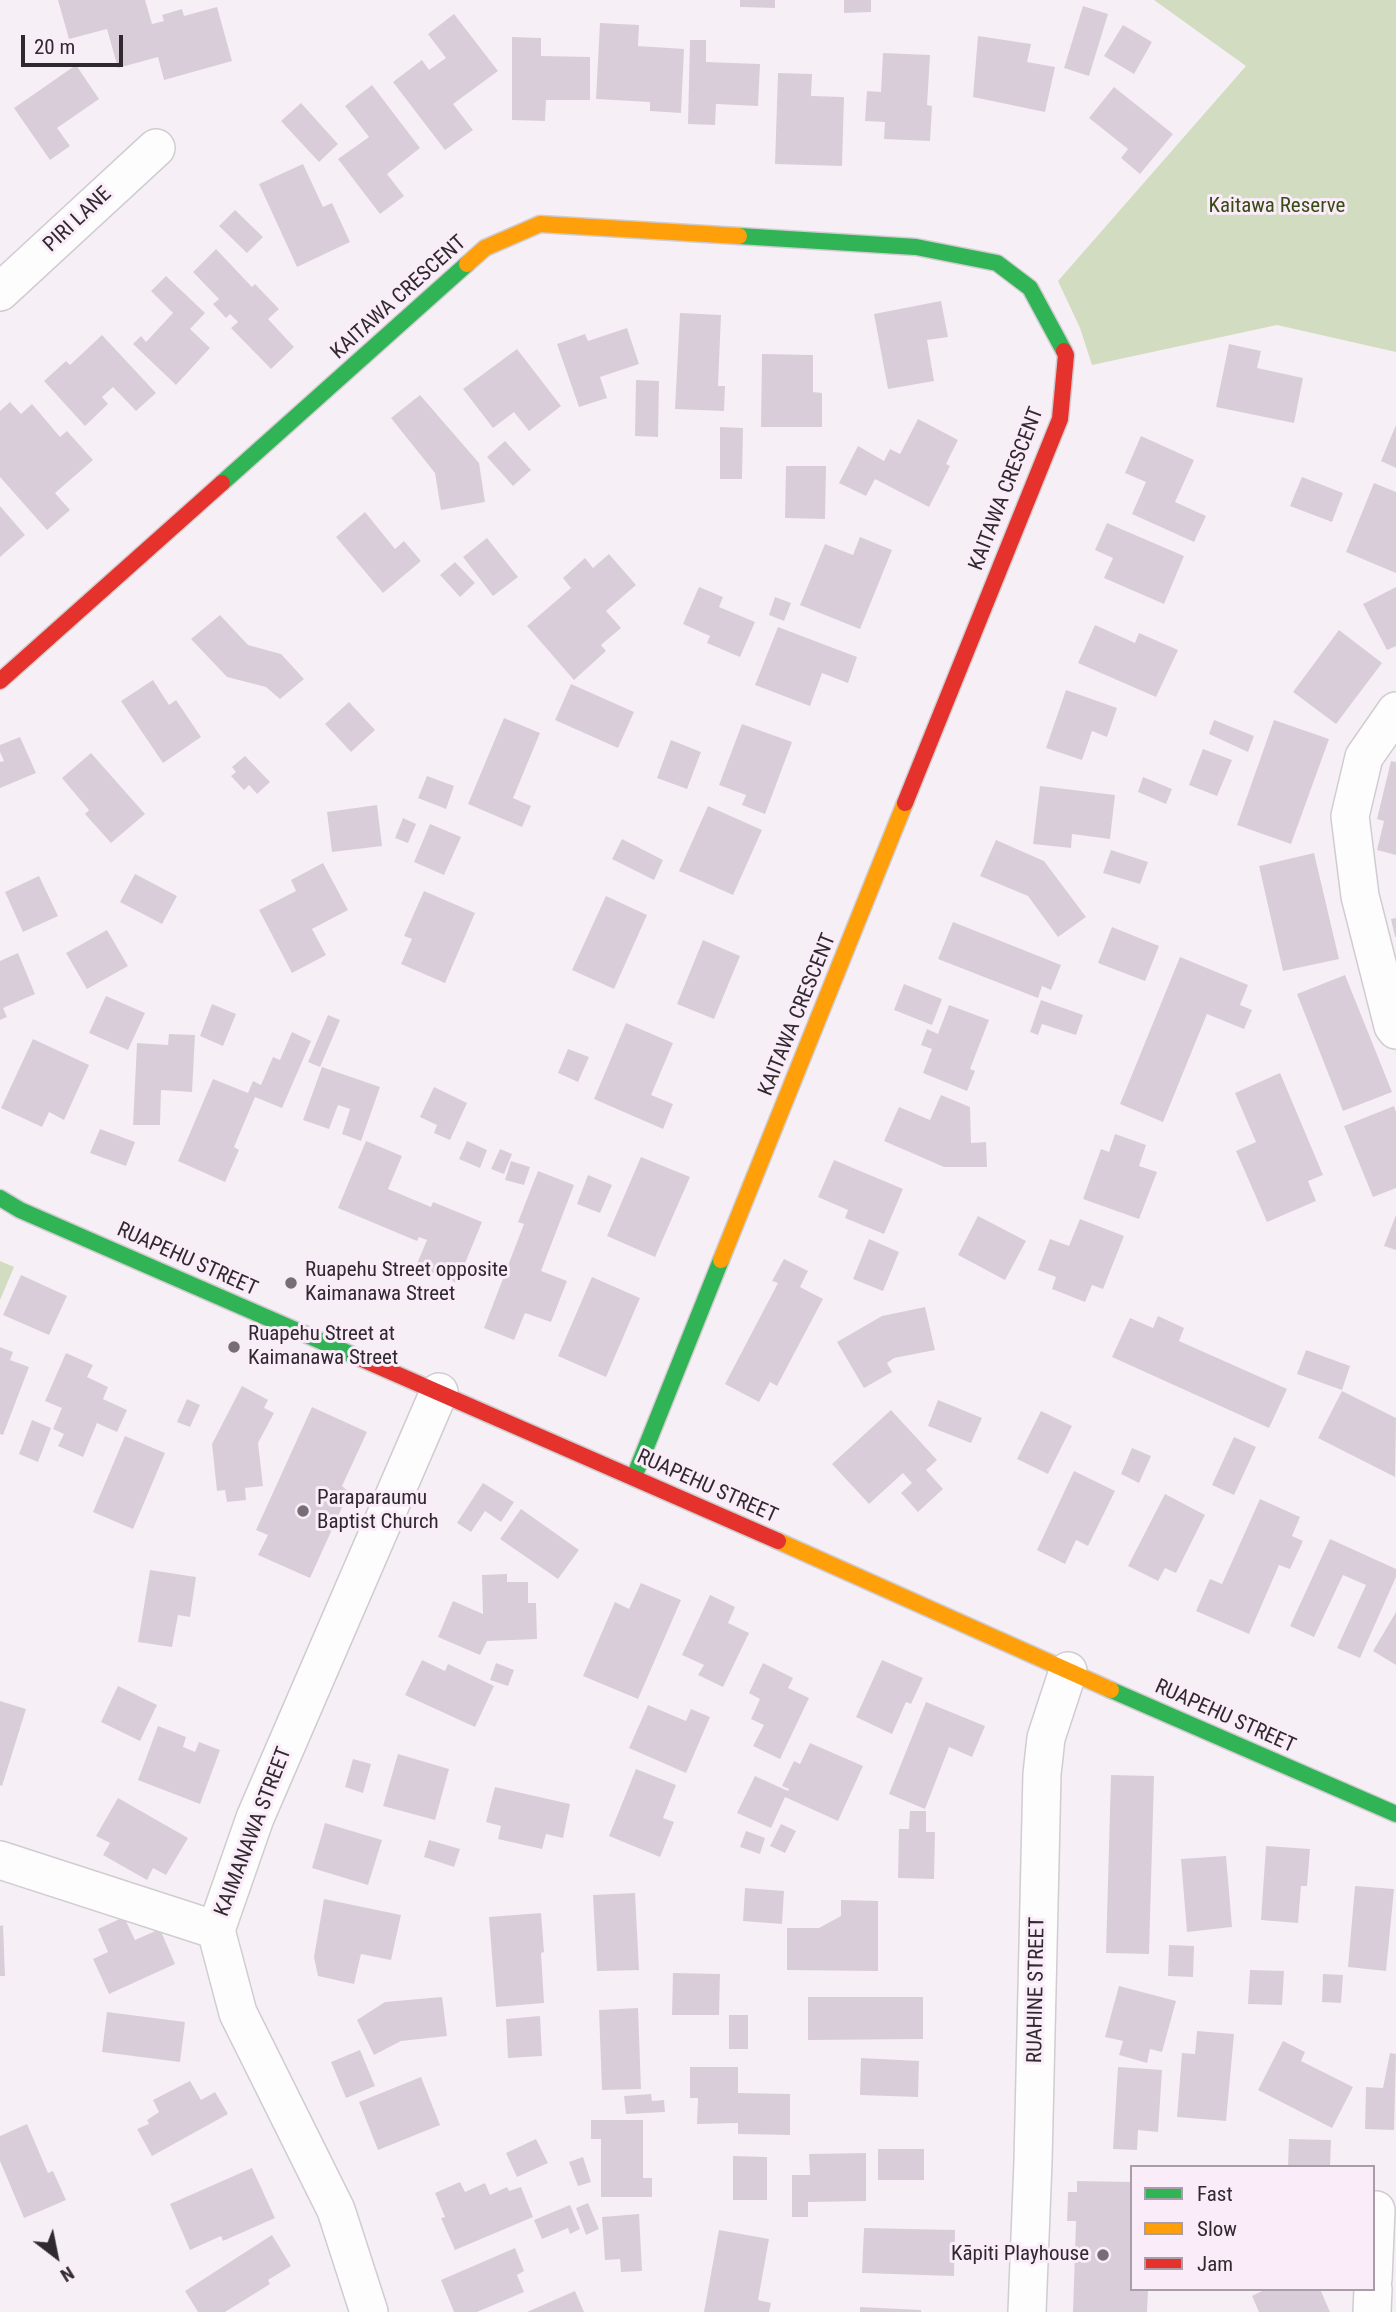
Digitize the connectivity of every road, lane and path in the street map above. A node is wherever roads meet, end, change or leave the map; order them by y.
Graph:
1 (156, 148) dead end
2 (0, 292) edge
3 (0, 681) edge
4 (1396, 711) edge
5 (1396, 1030) edge
6 (0, 1198) edge
7 (439, 1392) junction
8 (634, 1478) junction
9 (1068, 1671) junction
10 (1396, 1814) edge
11 (0, 1860) edge
12 (216, 1930) junction
13 (1376, 2210) dead end
14 (1375, 2233) edge
15 (1373, 2291) edge
16 (369, 2312) edge
17 (1027, 2312) edge
18 (1372, 2312) edge

1 - 2 street, PIRI LANE
3 - 8 street, KAITAWA CRESCENT
4 - 5 street
6 - 7 street, RUAPEHU STREET
7 - 8 street, RUAPEHU STREET
7 - 12 street, KAIMANAWA STREET
8 - 9 street, RUAPEHU STREET
9 - 10 street, RUAPEHU STREET
9 - 17 street, RUAHINE STREET
11 - 12 street
12 - 16 street, KAIMANAWA STREET
13 - 14 street
15 - 18 street

